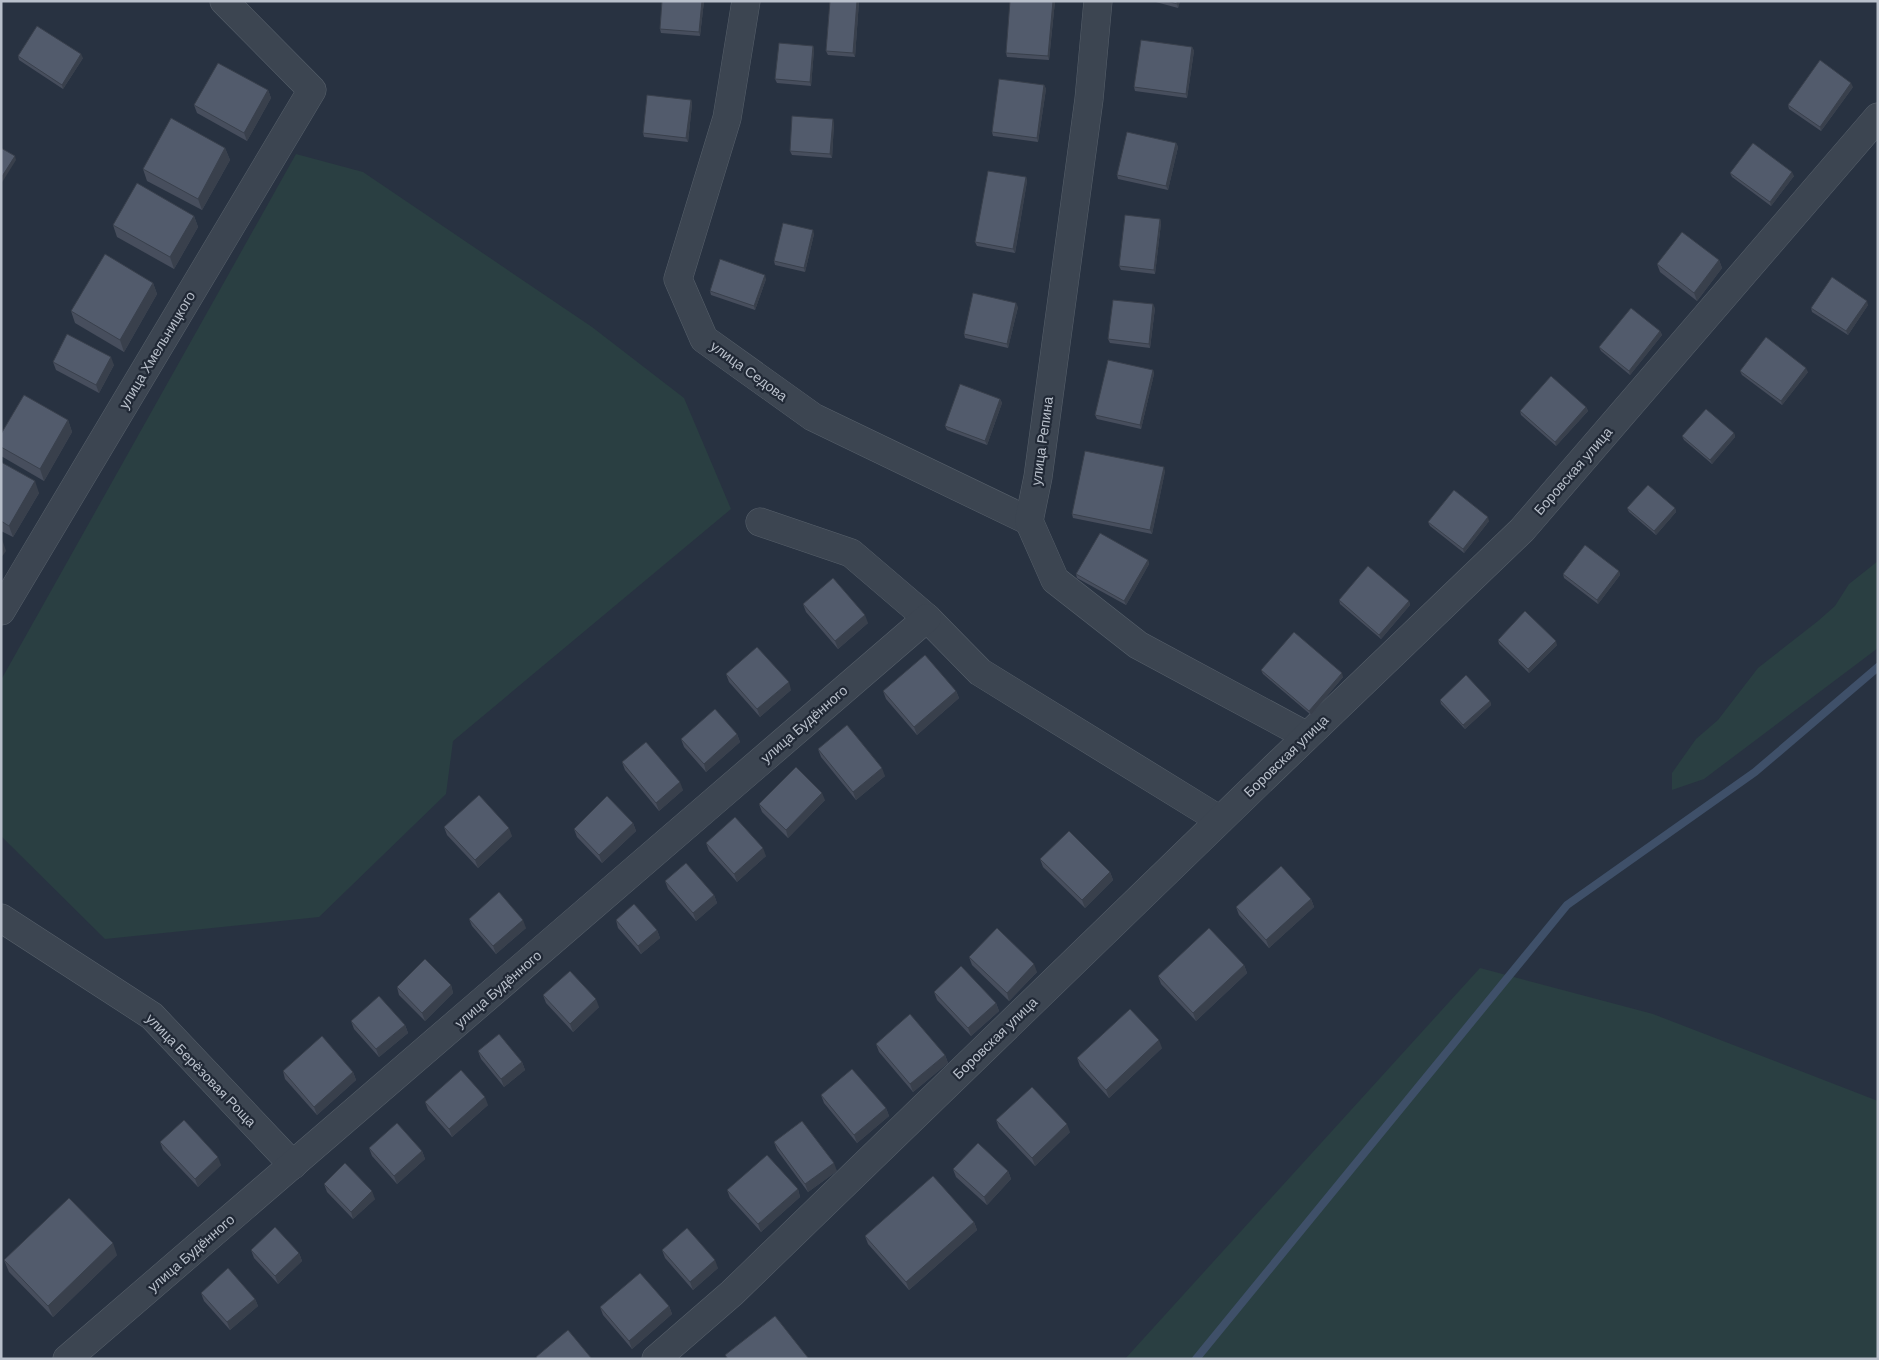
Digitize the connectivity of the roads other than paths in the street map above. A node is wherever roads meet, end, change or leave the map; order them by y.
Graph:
1 (224, 1) edge
2 (746, 1) edge
3 (1098, 1) edge
4 (1878, 117) edge
5 (1028, 521) junction
6 (760, 522) dead end
7 (1, 611) edge
8 (928, 618) junction
9 (1307, 736) junction
10 (1220, 820) junction
11 (1, 918) edge
12 (293, 1165) junction
13 (67, 1359) edge
14 (656, 1359) edge

1 - 7 street, улица Хмельницкого
2 - 5 street, улица Седова
3 - 5 street, улица Репина
4 - 9 street, Боровская улица
5 - 9 street
6 - 8 street
8 - 10 street
8 - 12 street, улица Будённого
9 - 10 street, Боровская улица
10 - 14 street, Боровская улица
11 - 12 street, улица Берёзовая Роща
12 - 13 street, улица Будённого

